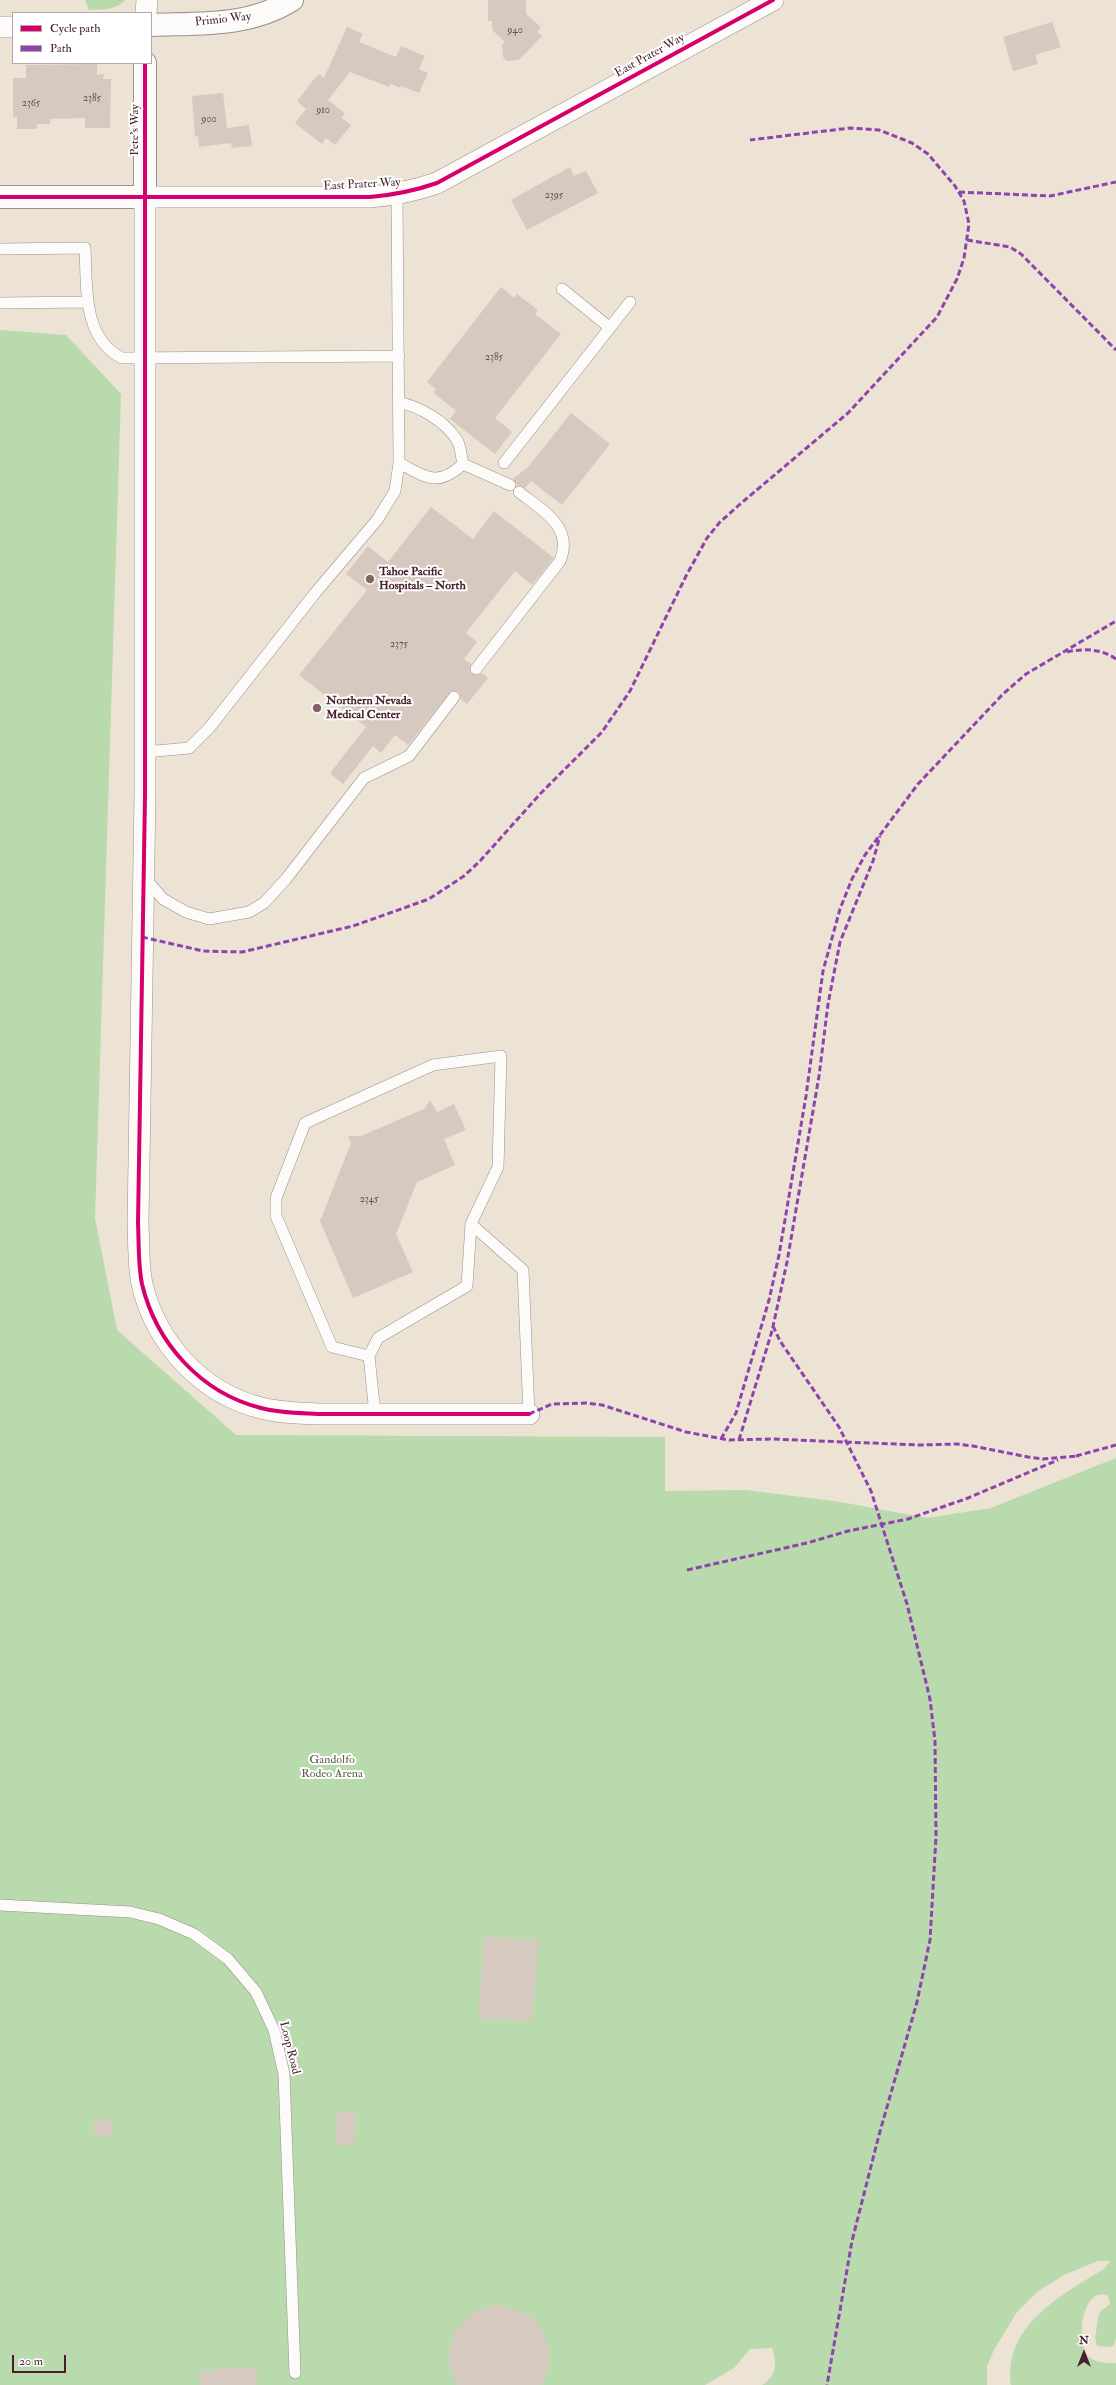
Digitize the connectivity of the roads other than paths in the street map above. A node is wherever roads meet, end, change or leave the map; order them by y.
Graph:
1 (147, 0) edge
2 (292, 0) edge
3 (773, 0) edge
4 (146, 12) edge
5 (152, 25) edge
6 (0, 27) edge
7 (12, 27) edge
8 (145, 64) edge
9 (397, 195) junction
10 (145, 197) junction
11 (0, 198) edge
12 (0, 249) edge
13 (562, 289) dead end
14 (88, 302) junction
15 (630, 302) dead end
16 (0, 303) edge
17 (609, 327) junction
18 (399, 356) junction
19 (146, 359) junction
20 (398, 402) junction
21 (399, 463) junction
22 (504, 463) dead end
23 (463, 464) junction
24 (510, 485) dead end
25 (520, 492) dead end
26 (476, 669) dead end
27 (454, 697) dead end
28 (145, 752) junction
29 (143, 876) junction
30 (471, 1224) junction
31 (370, 1356) junction
32 (375, 1414) junction
33 (529, 1414) joint
34 (0, 1904) edge
35 (295, 2372) dead end

1 - 4 street
2 - 5 street, Primio Way
3 - 9 street, East Prater Way
6 - 7 street
8 - 10 street, Pete's Way
9 - 10 street, East Prater Way
9 - 18 lane
10 - 11 street, East Prater Way
10 - 19 street
12 - 14 lane
13 - 17 lane
14 - 16 lane
14 - 19 lane
15 - 17 lane
17 - 22 lane
18 - 19 lane
18 - 20 lane
19 - 28 street
20 - 21 lane
20 - 23 lane
21 - 23 lane
21 - 28 lane
23 - 24 lane
25 - 26 lane
27 - 29 lane
28 - 29 street
29 - 32 street
30 - 31 lane
30 - 31 lane
30 - 33 lane
31 - 32 lane
32 - 33 street
34 - 35 lane, Loop Road

